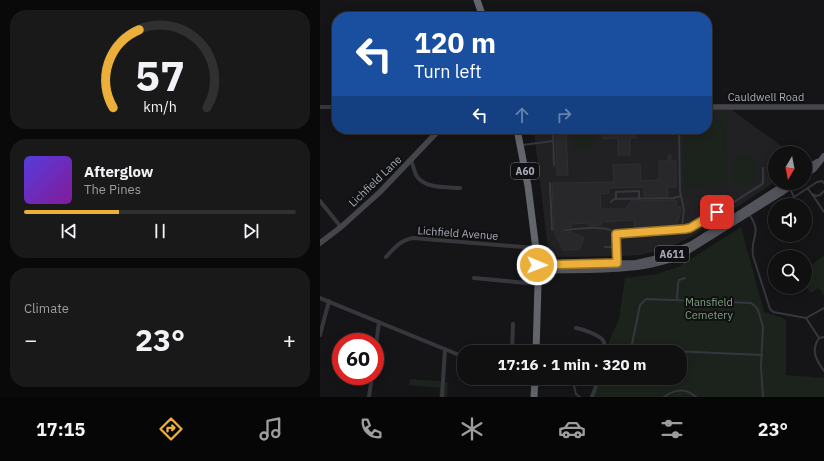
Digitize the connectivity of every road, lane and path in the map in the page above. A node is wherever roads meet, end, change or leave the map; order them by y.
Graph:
1 (477, 0) edge
2 (481, 12) edge
3 (320, 107) edge
4 (332, 107) edge
5 (712, 107) edge
6 (824, 107) edge
7 (435, 134) edge
8 (518, 134) edge
9 (553, 134) edge
10 (679, 134) edge
11 (553, 141) junction
12 (520, 146) junction
13 (823, 158) edge
14 (411, 160) junction
15 (554, 165) dead end
16 (812, 165) edge
17 (763, 168) dead end
18 (812, 170) edge
19 (550, 183) dead end
20 (824, 183) edge
21 (812, 186) edge
22 (460, 188) dead end
23 (780, 190) edge
24 (792, 190) edge
25 (806, 190) edge
26 (809, 190) edge
27 (824, 191) edge
28 (812, 194) junction
29 (681, 196) junction
30 (794, 197) joint
31 (616, 199) junction
32 (639, 199) junction
33 (320, 201) edge
34 (611, 202) dead end
35 (747, 211) junction
36 (824, 212) edge
37 (341, 226) junction
38 (552, 230) dead end
39 (565, 230) dead end
40 (679, 230) junction
41 (616, 234) junction
42 (320, 243) edge
43 (605, 247) dead end
44 (616, 247) junction
45 (536, 248) junction
46 (386, 257) dead end
47 (617, 263) junction
48 (537, 268) junction
49 (474, 278) dead end
50 (685, 278) dead end
51 (538, 284) junction
52 (320, 298) edge
53 (677, 299) junction
54 (329, 301) junction
55 (824, 308) edge
56 (806, 318) junction
57 (379, 322) junction
58 (513, 324) dead end
59 (576, 328) dead end
60 (378, 333) edge
61 (320, 335) edge
62 (824, 337) edge
63 (819, 338) junction
64 (512, 345) edge
65 (536, 345) edge
66 (604, 345) edge
67 (632, 345) edge
68 (444, 349) junction
69 (687, 352) edge
70 (457, 354) edge
71 (762, 355) junction
72 (824, 371) edge
73 (371, 385) edge
74 (535, 385) edge
75 (574, 385) edge
76 (596, 385) edge
77 (369, 397) edge
78 (442, 397) edge
79 (534, 397) edge
80 (580, 397) edge
81 (592, 397) edge
82 (664, 397) edge
83 (696, 397) edge
84 (762, 397) edge

1 - 2 highway
3 - 4 street
5 - 6 street, Cauldwell Road
7 - 14 street, Lichfield Lane
8 - 12 highway, A60
9 - 11 lane
10 - 29 lane
11 - 12 lane
11 - 15 lane
12 - 45 highway, A60
13 - 16 main road
13 - 18 main road
14 - 22 street
14 - 37 street, Lichfield Lane
17 - 40 lane
19 - 38 lane
20 - 21 lane
23 - 35 main road, A611
24 - 30 lane
25 - 30 lane
26 - 28 lane
27 - 28 lane
28 - 36 lane
29 - 32 lane
29 - 40 lane
31 - 32 lane
31 - 32 lane
31 - 34 lane
33 - 37 street
35 - 47 main road, A611
35 - 48 main road, A611
35 - 56 lane
37 - 42 street, Lichfield Lane
39 - 41 lane
40 - 41 lane
41 - 44 lane
43 - 44 lane
44 - 47 lane
45 - 46 street, Lichfield Avenue
45 - 48 highway, A60
47 - 48 main road, A611
48 - 51 highway, A60
49 - 51 street
50 - 53 lane
51 - 65 highway, A60
52 - 54 street
53 - 67 lane
53 - 71 lane
54 - 57 street
54 - 61 street
55 - 56 lane
56 - 63 lane
57 - 60 street
57 - 68 street
58 - 64 street
59 - 66 street
62 - 63 lane
63 - 72 lane
68 - 70 street
68 - 78 street
69 - 71 lane
71 - 84 lane
73 - 77 street
74 - 79 highway
75 - 80 lane
76 - 81 street
82 - 83 lane

